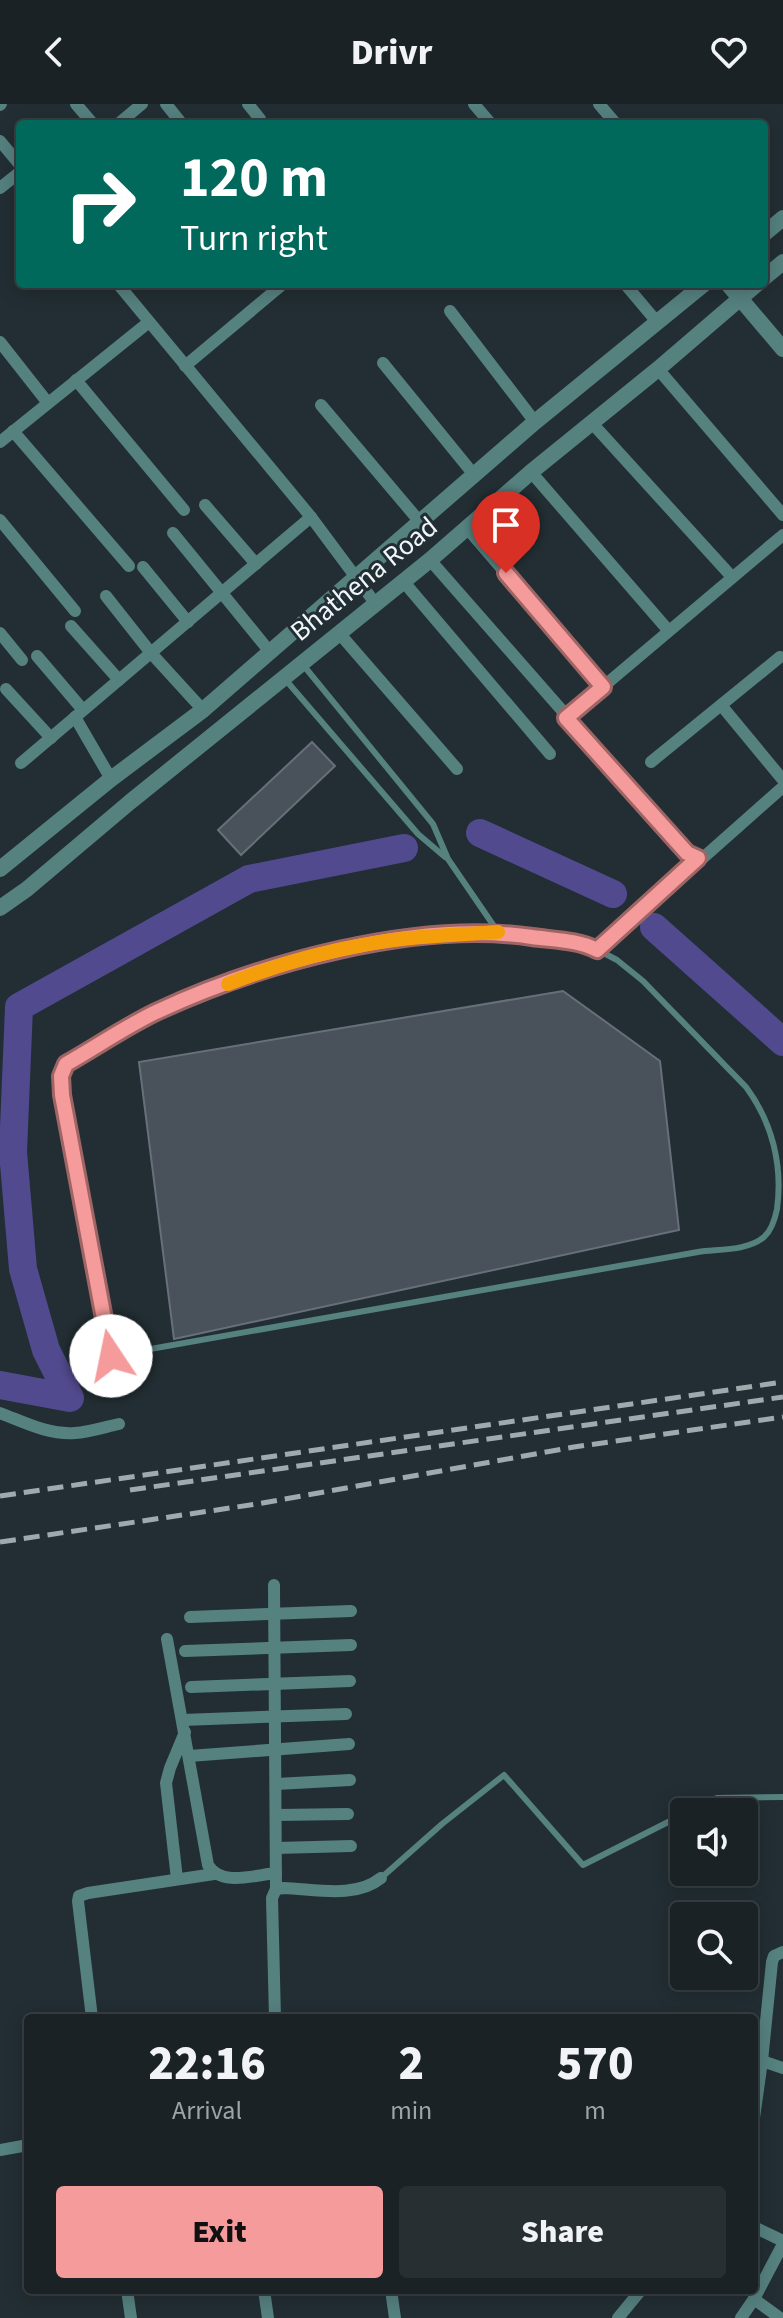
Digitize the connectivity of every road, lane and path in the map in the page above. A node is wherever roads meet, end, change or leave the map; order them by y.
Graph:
1 (76, 104) edge
2 (142, 104) edge
3 (166, 104) edge
4 (248, 104) edge
5 (474, 104) edge
6 (599, 104) edge
7 (260, 119) dead end
8 (90, 120) edge
9 (123, 120) edge
10 (179, 120) edge
11 (488, 120) edge
12 (613, 120) edge
13 (0, 141) edge
14 (16, 160) edge
15 (16, 175) edge
16 (0, 188) edge
17 (121, 288) edge
18 (278, 288) edge
19 (628, 288) edge
20 (699, 288) edge
21 (731, 288) edge
22 (752, 288) edge
23 (740, 298) junction
24 (450, 311) dead end
25 (149, 322) junction
26 (657, 322) junction
27 (0, 342) edge
28 (783, 349) edge
29 (383, 363) dead end
30 (185, 366) junction
31 (658, 369) junction
32 (76, 380) junction
33 (48, 403) junction
34 (321, 405) dead end
35 (535, 422) junction
36 (591, 422) junction
37 (13, 431) junction
38 (0, 441) edge
39 (531, 472) junction
40 (475, 476) junction
41 (205, 505) dead end
42 (184, 510) dead end
43 (783, 515) edge
44 (311, 517) junction
45 (0, 520) edge
46 (420, 522) junction
47 (467, 528) junction
48 (173, 533) dead end
49 (783, 535) edge
50 (430, 560) junction
51 (256, 564) junction
52 (356, 577) junction
53 (732, 577) junction
54 (403, 581) junction
55 (222, 593) junction
56 (106, 596) dead end
57 (375, 603) junction
58 (75, 611) dead end
59 (188, 622) junction
60 (71, 626) dead end
61 (668, 630) junction
62 (0, 633) edge
63 (339, 633) junction
64 (270, 652) junction
65 (151, 653) junction
66 (37, 656) dead end
67 (780, 657) dead end
68 (22, 660) dead end
69 (301, 663) junction
70 (284, 677) junction
71 (119, 680) junction
72 (603, 687) junction
73 (6, 689) dead end
74 (721, 705) junction
75 (203, 710) junction
76 (79, 714) junction
77 (566, 718) junction
78 (51, 738) junction
79 (550, 754) dead end
80 (651, 762) dead end
81 (21, 763) dead end
82 (457, 769) dead end
83 (111, 779) junction
84 (783, 780) edge
85 (783, 787) edge
86 (698, 858) junction
87 (448, 859) junction
88 (0, 869) edge
89 (0, 908) edge
90 (498, 932) junction
91 (597, 950) junction
92 (0, 1413) edge
93 (119, 1424) dead end
94 (274, 1585) dead end
95 (351, 1611) dead end
96 (275, 1614) junction
97 (190, 1617) dead end
98 (167, 1639) dead end
99 (351, 1645) dead end
100 (275, 1648) junction
101 (185, 1651) dead end
102 (350, 1681) dead end
103 (275, 1683) junction
104 (191, 1687) dead end
105 (346, 1714) dead end
106 (275, 1716) junction
107 (184, 1726) junction
108 (349, 1744) dead end
109 (275, 1750) junction
110 (189, 1756) junction
111 (350, 1780) dead end
112 (276, 1784) junction
113 (783, 1797) edge
114 (717, 1798) edge
115 (348, 1814) dead end
116 (276, 1815) junction
117 (670, 1821) edge
118 (351, 1846) dead end
119 (276, 1848) junction
120 (276, 1873) junction
121 (214, 1874) junction
122 (381, 1878) joint
123 (177, 1879) junction
124 (276, 1889) junction
125 (783, 1952) edge
126 (92, 2014) edge
127 (275, 2014) edge
128 (762, 2061) junction
129 (783, 2068) edge
130 (758, 2090) edge
131 (24, 2146) edge
132 (0, 2150) edge
133 (758, 2229) edge
134 (783, 2242) edge
135 (758, 2291) edge
136 (128, 2294) edge
137 (265, 2294) edge
138 (392, 2294) edge
139 (638, 2294) edge
140 (757, 2294) edge
141 (754, 2299) junction
142 (131, 2318) edge
143 (268, 2318) edge
144 (395, 2318) edge
145 (618, 2318) edge
146 (741, 2318) edge
147 (780, 2318) edge

1 - 8 street
2 - 9 street
3 - 10 street
4 - 7 street
5 - 11 street
6 - 12 street
13 - 14 street
15 - 16 street
17 - 25 street
18 - 30 street
19 - 26 street
20 - 26 street, Bhathena Road
21 - 23 street
22 - 23 street, Bhathena Road
23 - 28 street
23 - 31 street, Bhathena Road
24 - 35 street
25 - 30 street
25 - 32 street
26 - 35 street, Bhathena Road
27 - 33 street
29 - 40 street
30 - 44 street
31 - 36 street, Bhathena Road
31 - 43 street
32 - 33 street
32 - 42 street
33 - 37 street
34 - 46 street
35 - 40 street, Bhathena Road
36 - 39 street, Bhathena Road
36 - 53 street
37 - 38 street
37 - 59 street
39 - 47 street, Bhathena Road
39 - 61 street
40 - 46 street, Bhathena Road
41 - 51 street
44 - 51 street
44 - 52 street
45 - 58 street
46 - 52 street, Bhathena Road
47 - 50 street, Bhathena Road
47 - 72 street
48 - 55 street
49 - 53 street
50 - 54 street, Bhathena Road
50 - 77 street
51 - 55 street
52 - 57 street
52 - 64 street, Bhathena Road
53 - 61 street
54 - 57 street, Bhathena Road
54 - 79 street
55 - 59 street
55 - 64 street
56 - 65 street
57 - 63 street, Bhathena Road
59 - 65 street
60 - 71 street
61 - 72 street
62 - 68 street
63 - 69 street, Bhathena Road
63 - 82 street
64 - 75 street, Bhathena Road
65 - 71 street
65 - 75 street
66 - 76 street
67 - 74 street
69 - 70 street, Bhathena Road
69 - 87 lane
70 - 87 lane
70 - 89 street, Bhathena Road
71 - 76 street
72 - 77 street
73 - 78 street
74 - 80 street
74 - 84 street
75 - 83 street, Bhathena Road
76 - 78 street
76 - 83 street
77 - 86 street
78 - 81 street
83 - 88 street, Bhathena Road
85 - 86 street
86 - 91 lane
87 - 90 lane
90 - 91 lane
90 - 91 lane
92 - 93 street
94 - 96 street
95 - 96 street
96 - 97 street
96 - 100 street
98 - 107 street
99 - 100 street
100 - 101 street
100 - 103 street
102 - 103 street
103 - 104 street
103 - 106 street
105 - 106 street
106 - 107 street
106 - 109 street
107 - 110 street
107 - 123 street
108 - 109 street
109 - 110 street
109 - 112 street
110 - 121 street
111 - 112 street
112 - 116 street
113 - 114 lane
115 - 116 street
116 - 119 street
117 - 122 lane
118 - 119 street
119 - 120 street
120 - 121 street
120 - 124 street
121 - 123 street
122 - 124 street
123 - 126 street
124 - 127 street
125 - 128 street
128 - 129 street
128 - 130 street
131 - 132 street
133 - 134 street
134 - 135 street
136 - 142 street
137 - 143 street
138 - 144 street
139 - 145 street
140 - 141 street
141 - 146 street
141 - 147 street

